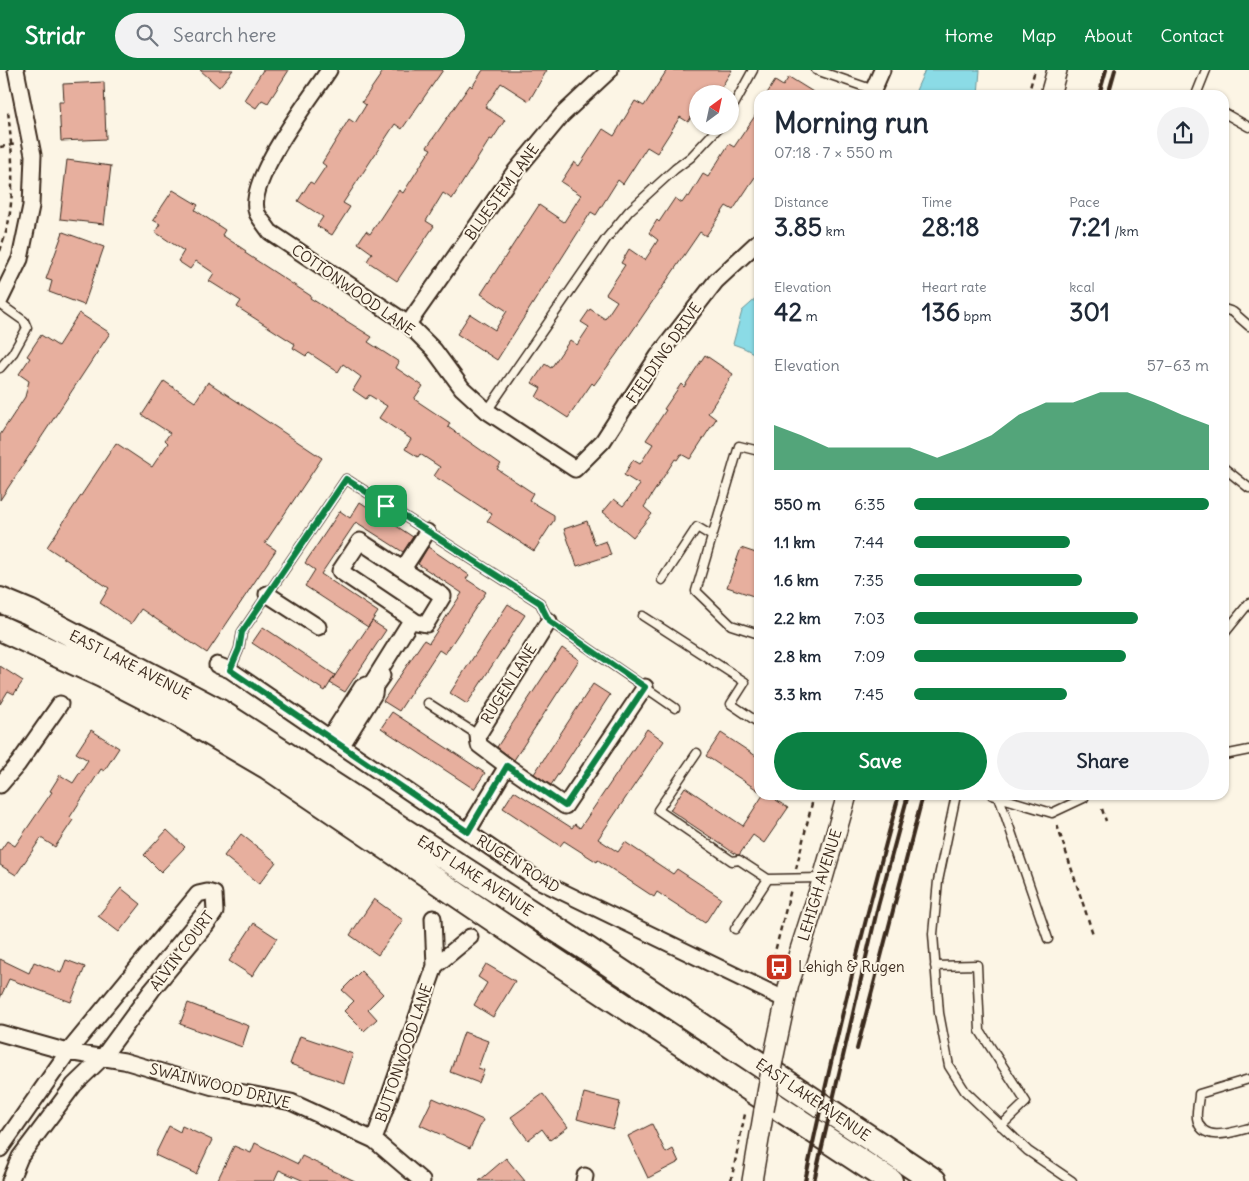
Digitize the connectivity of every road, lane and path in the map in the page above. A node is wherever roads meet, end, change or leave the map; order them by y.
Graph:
1 (16, 70) edge
2 (329, 70) edge
3 (610, 70) edge
4 (753, 70) edge
5 (816, 70) edge
6 (882, 70) edge
7 (1035, 70) edge
8 (1057, 70) edge
9 (1206, 70) edge
10 (867, 90) edge
11 (873, 90) edge
12 (1029, 90) edge
13 (1051, 90) edge
14 (1198, 90) edge
15 (739, 96) edge
16 (6, 102) dead end
17 (1229, 116) edge
18 (1249, 127) edge
19 (712, 135) edge
20 (754, 246) edge
21 (0, 251) edge
22 (0, 300) edge
23 (0, 304) edge
24 (1229, 311) edge
25 (408, 324) junction
26 (1249, 326) edge
27 (0, 368) edge
28 (487, 411) junction
29 (754, 450) edge
30 (575, 469) joint
31 (1229, 472) edge
32 (1249, 488) edge
33 (427, 532) junction
34 (712, 536) junction
35 (403, 568) junction
36 (662, 580) dead end
37 (267, 594) junction
38 (0, 600) edge
39 (1249, 603) edge
40 (643, 616) dead end
41 (414, 620) junction
42 (549, 621) junction
43 (318, 626) dead end
44 (0, 628) edge
45 (1229, 628) edge
46 (754, 632) edge
47 (224, 667) joint
48 (645, 687) junction
49 (428, 703) dead end
50 (60, 704) dead end
51 (676, 708) dead end
52 (754, 720) edge
53 (478, 735) junction
54 (336, 741) junction
55 (1249, 750) edge
56 (698, 752) dead end
57 (1229, 754) edge
58 (507, 766) junction
59 (0, 785) edge
60 (846, 800) edge
61 (955, 800) edge
62 (997, 800) edge
63 (1009, 800) edge
64 (1080, 800) edge
65 (1102, 809) dead end
66 (1106, 821) dead end
67 (1057, 825) dead end
68 (468, 832) junction
69 (823, 878) junction
70 (768, 879) junction
71 (433, 918) dead end
72 (734, 929) dead end
73 (1093, 934) dead end
74 (470, 937) dead end
75 (1048, 938) dead end
76 (435, 966) junction
77 (935, 966) junction
78 (786, 1000) junction
79 (0, 1033) edge
80 (68, 1052) junction
81 (102, 1058) junction
82 (1249, 1079) edge
83 (755, 1110) junction
84 (1002, 1126) junction
85 (1249, 1128) edge
86 (374, 1140) junction
87 (0, 1149) edge
88 (10, 1181) edge
89 (422, 1181) edge
90 (731, 1181) edge
91 (752, 1181) edge
92 (890, 1181) edge
93 (934, 1181) edge
94 (1072, 1181) edge

1 - 22 street
2 - 25 street, COTTONWOOD LANE
3 - 25 street, BLUESTEM LANE
4 - 15 lane
5 - 10 lane
6 - 11 street
7 - 12 path
8 - 13 street
9 - 14 lane
16 - 21 path
17 - 18 lane
19 - 28 lane
20 - 30 street, FIELDING DRIVE
23 - 27 lane
24 - 26 lane
25 - 28 street, COTTONWOOD LANE
28 - 30 street, COTTONWOOD LANE
29 - 34 lane
31 - 32 lane
33 - 35 street
33 - 37 lane
33 - 42 lane
34 - 36 lane
34 - 46 lane
35 - 41 street
35 - 41 street
37 - 43 street
37 - 47 lane
38 - 93 main road, EAST LAKE AVENUE
39 - 45 lane
40 - 52 lane
41 - 54 street
42 - 48 lane
42 - 53 street, RUGEN LANE
44 - 92 main road, EAST LAKE AVENUE
47 - 54 street, RUGEN ROAD
48 - 51 lane
48 - 58 street, RUGEN LANE
49 - 53 lane
50 - 59 street
53 - 58 street, RUGEN LANE
54 - 68 street, RUGEN ROAD
55 - 57 lane
56 - 70 lane
58 - 68 street
60 - 69 street, LEHIGH AVENUE
61 - 77 lane
62 - 75 lane
63 - 64 lane
65 - 66 path
67 - 73 path
68 - 78 street, RUGEN ROAD
69 - 70 lane
69 - 78 street, LEHIGH AVENUE
70 - 72 lane
71 - 76 street, BUTTONWOOD LANE
74 - 76 street, BUTTONWOOD LANE
76 - 86 street, BUTTONWOOD LANE
77 - 84 lane
77 - 84 lane
78 - 83 street, LEHIGH AVENUE, bridge
79 - 80 street, SWAINWOOD DRIVE
80 - 81 street, SWAINWOOD DRIVE
80 - 81 street, ALVIN COURT
80 - 87 street, ALVIN COURT
81 - 86 street, SWAINWOOD DRIVE
81 - 88 street, ALVIN COURT
82 - 85 lane
83 - 90 path
83 - 91 street, LEHIGH AVENUE
84 - 94 lane
86 - 89 street, SWAINWOOD DRIVE

